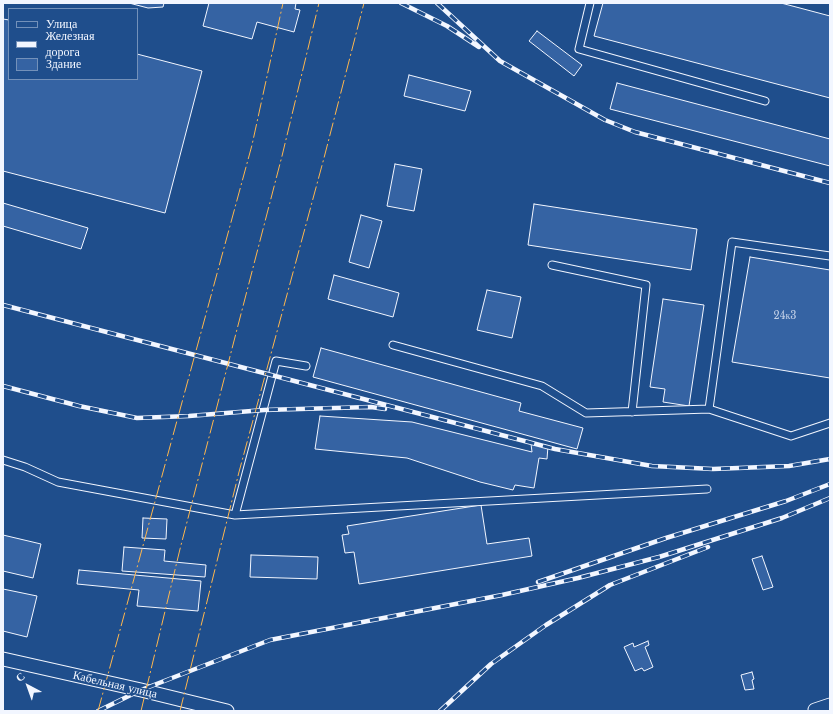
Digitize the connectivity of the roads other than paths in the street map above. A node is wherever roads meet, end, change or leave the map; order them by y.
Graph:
1 (590, 3) edge
2 (766, 101) dead end
3 (830, 256) edge
4 (552, 265) dead end
5 (392, 345) dead end
6 (306, 366) dead end
7 (710, 409) junction
8 (632, 412) junction
9 (830, 423) edge
10 (3, 460) edge
11 (708, 489) dead end
12 (235, 515) junction
13 (3, 659) edge
14 (830, 705) edge
15 (227, 711) edge
16 (815, 711) edge

1 - 2 lane
3 - 7 lane
4 - 8 lane
5 - 8 lane
6 - 12 lane
7 - 8 lane
7 - 9 lane
10 - 12 lane
11 - 12 lane
13 - 15 street, Кабельная улица
14 - 16 street

